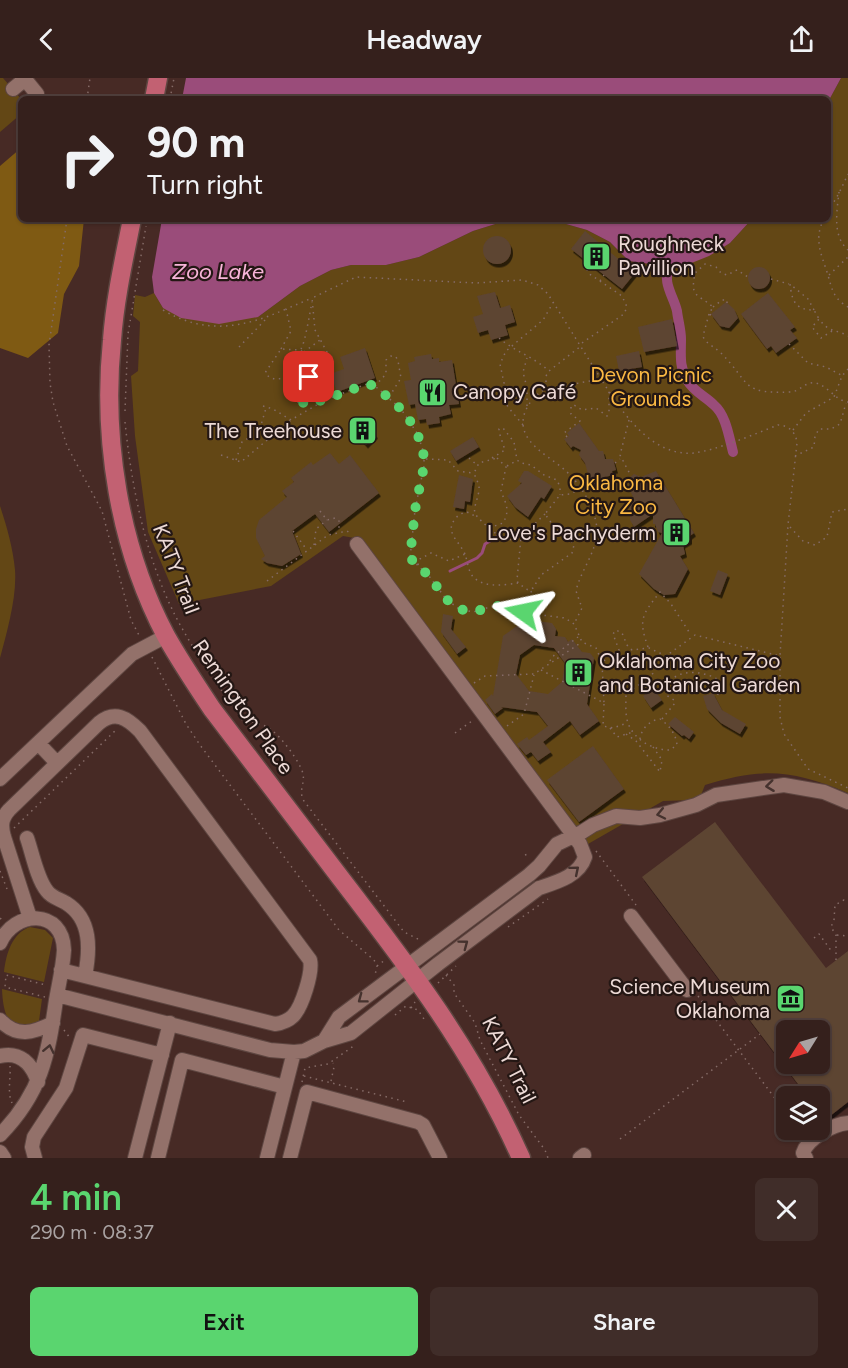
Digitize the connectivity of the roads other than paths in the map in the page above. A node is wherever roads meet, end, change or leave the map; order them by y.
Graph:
1 (24, 78) edge
2 (158, 78) edge
3 (13, 89) dead end
4 (37, 94) dead end
5 (155, 96) edge
6 (132, 222) edge
7 (357, 544) dead end
8 (166, 636) junction
9 (38, 743) junction
10 (57, 763) junction
11 (0, 779) edge
12 (848, 802) edge
13 (574, 836) junction
14 (8, 849) junction
15 (632, 916) dead end
16 (30, 918) junction
17 (0, 943) edge
18 (62, 970) junction
19 (413, 973) junction
20 (86, 976) junction
21 (687, 990) dead end
22 (50, 993) junction
23 (0, 1020) edge
24 (53, 1023) junction
25 (170, 1023) junction
26 (324, 1041) junction
27 (294, 1052) junction
28 (162, 1055) junction
29 (0, 1056) edge
30 (38, 1082) junction
31 (285, 1087) junction
32 (848, 1123) edge
33 (0, 1135) edge
34 (0, 1152) edge
35 (4, 1158) edge
36 (35, 1158) edge
37 (135, 1158) edge
38 (158, 1158) edge
39 (267, 1158) edge
40 (290, 1158) edge
41 (440, 1158) edge
42 (520, 1158) edge
43 (806, 1158) edge

1 - 3 street
1 - 4 street
2 - 5 main road
6 - 8 main road, Remington Place
7 - 13 street
8 - 9 street
8 - 19 main road, Remington Place
9 - 10 street
9 - 11 street
10 - 14 street
10 - 20 street
12 -> 13 street
13 - 19 street
19 -> 13 street
14 - 16 street
14 - 20 street
15 - 21 street
16 - 17 street
16 - 18 street
18 - 20 street
18 - 22 street
19 -> 26 street
19 - 26 street
19 - 42 main road, Remington Place
22 - 24 street
22 - 25 street
23 - 24 street
30 -> 24 street
25 - 27 street
25 - 28 street
26 - 27 street
27 - 31 street
28 - 36 street
28 - 37 street
29 - 30 street
30 - 33 street
31 - 38 street
31 - 39 street
32 - 43 street
34 - 35 street
40 - 41 street

